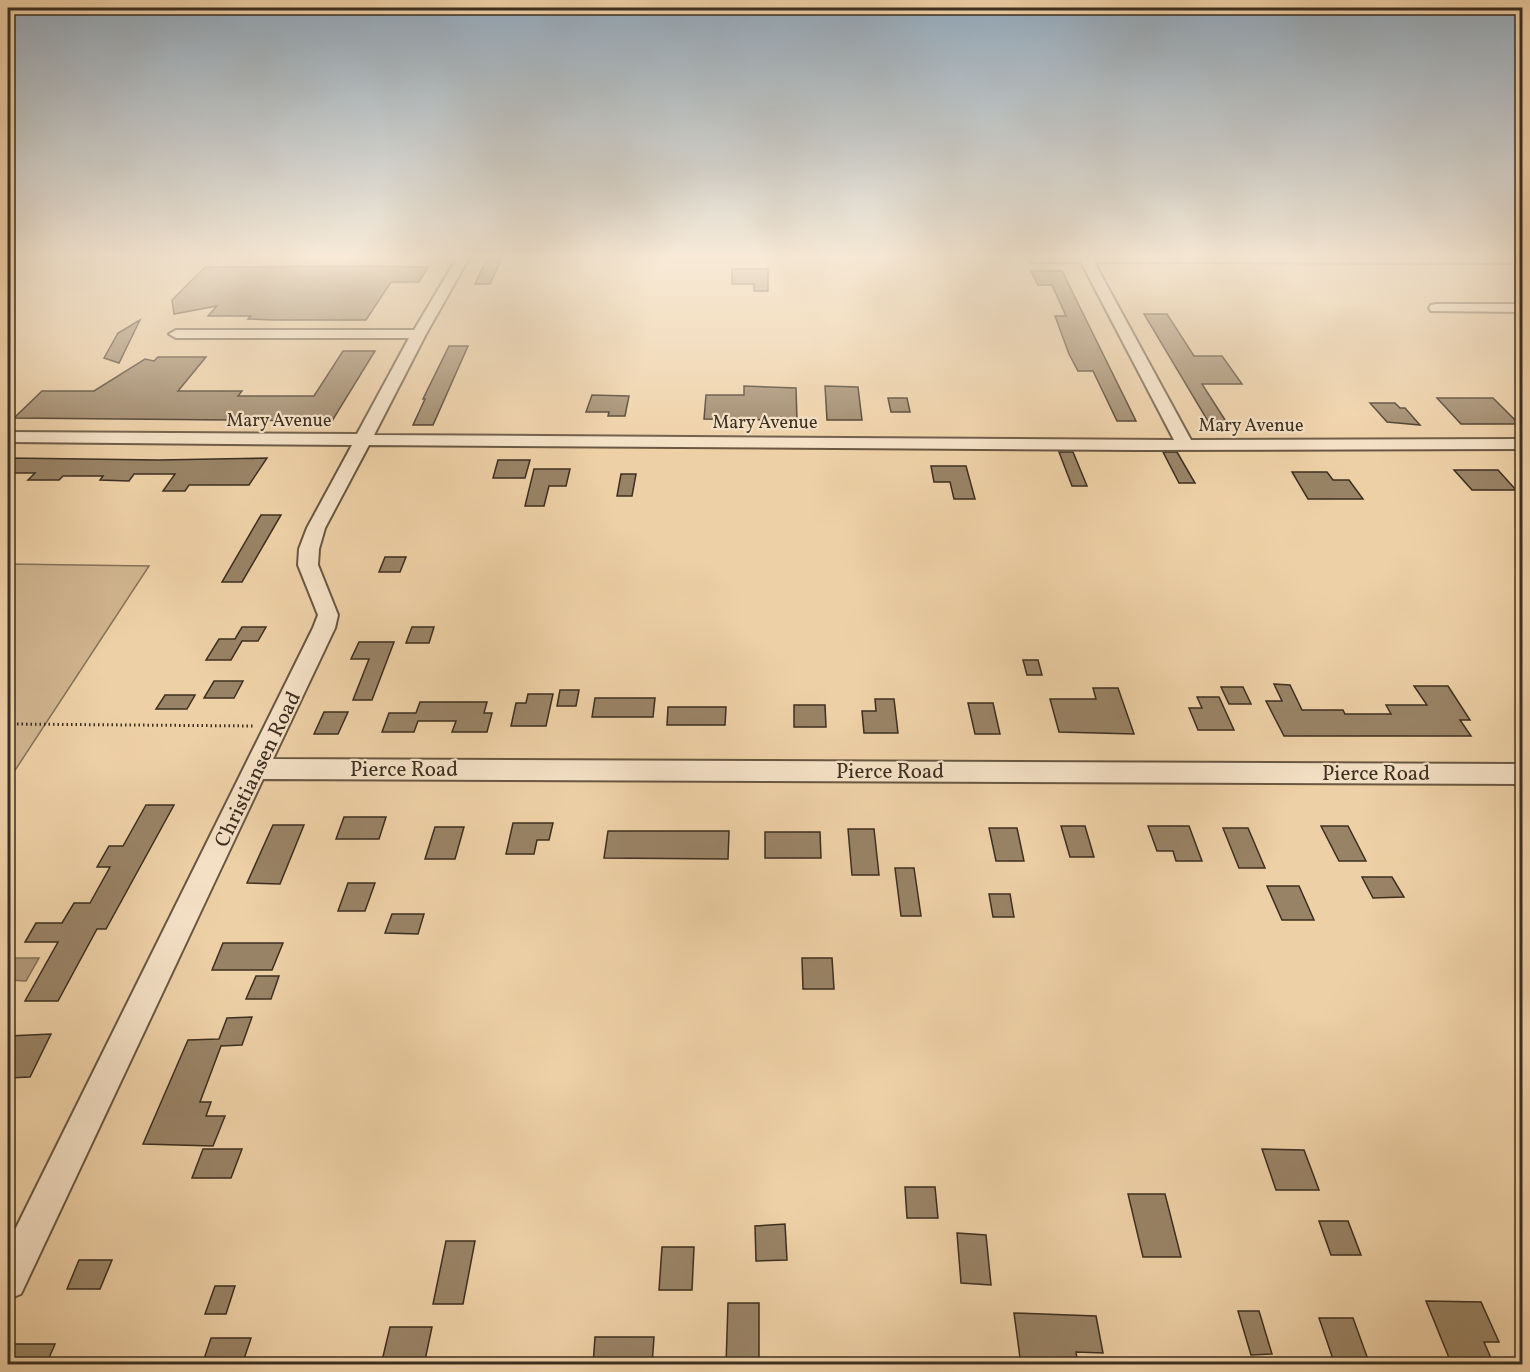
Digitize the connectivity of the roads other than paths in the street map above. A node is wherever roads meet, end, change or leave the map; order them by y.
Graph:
1 (426, 322) edge
2 (1119, 322) edge
3 (176, 334) dead end
4 (419, 334) junction
5 (8, 437) edge
6 (363, 440) junction
7 (1522, 444) edge
8 (1185, 445) junction
9 (257, 769) junction
10 (1522, 774) edge
11 (8, 1281) edge

1 - 4 street, Christiansen Road
2 - 8 street
3 - 4 street
4 - 6 street, Christiansen Road
5 - 6 street, Mary Avenue
6 - 8 street, Mary Avenue
6 - 9 street, Christiansen Road
7 - 8 street, Mary Avenue
9 - 10 street, Pierce Road
9 - 11 street, Christiansen Road

